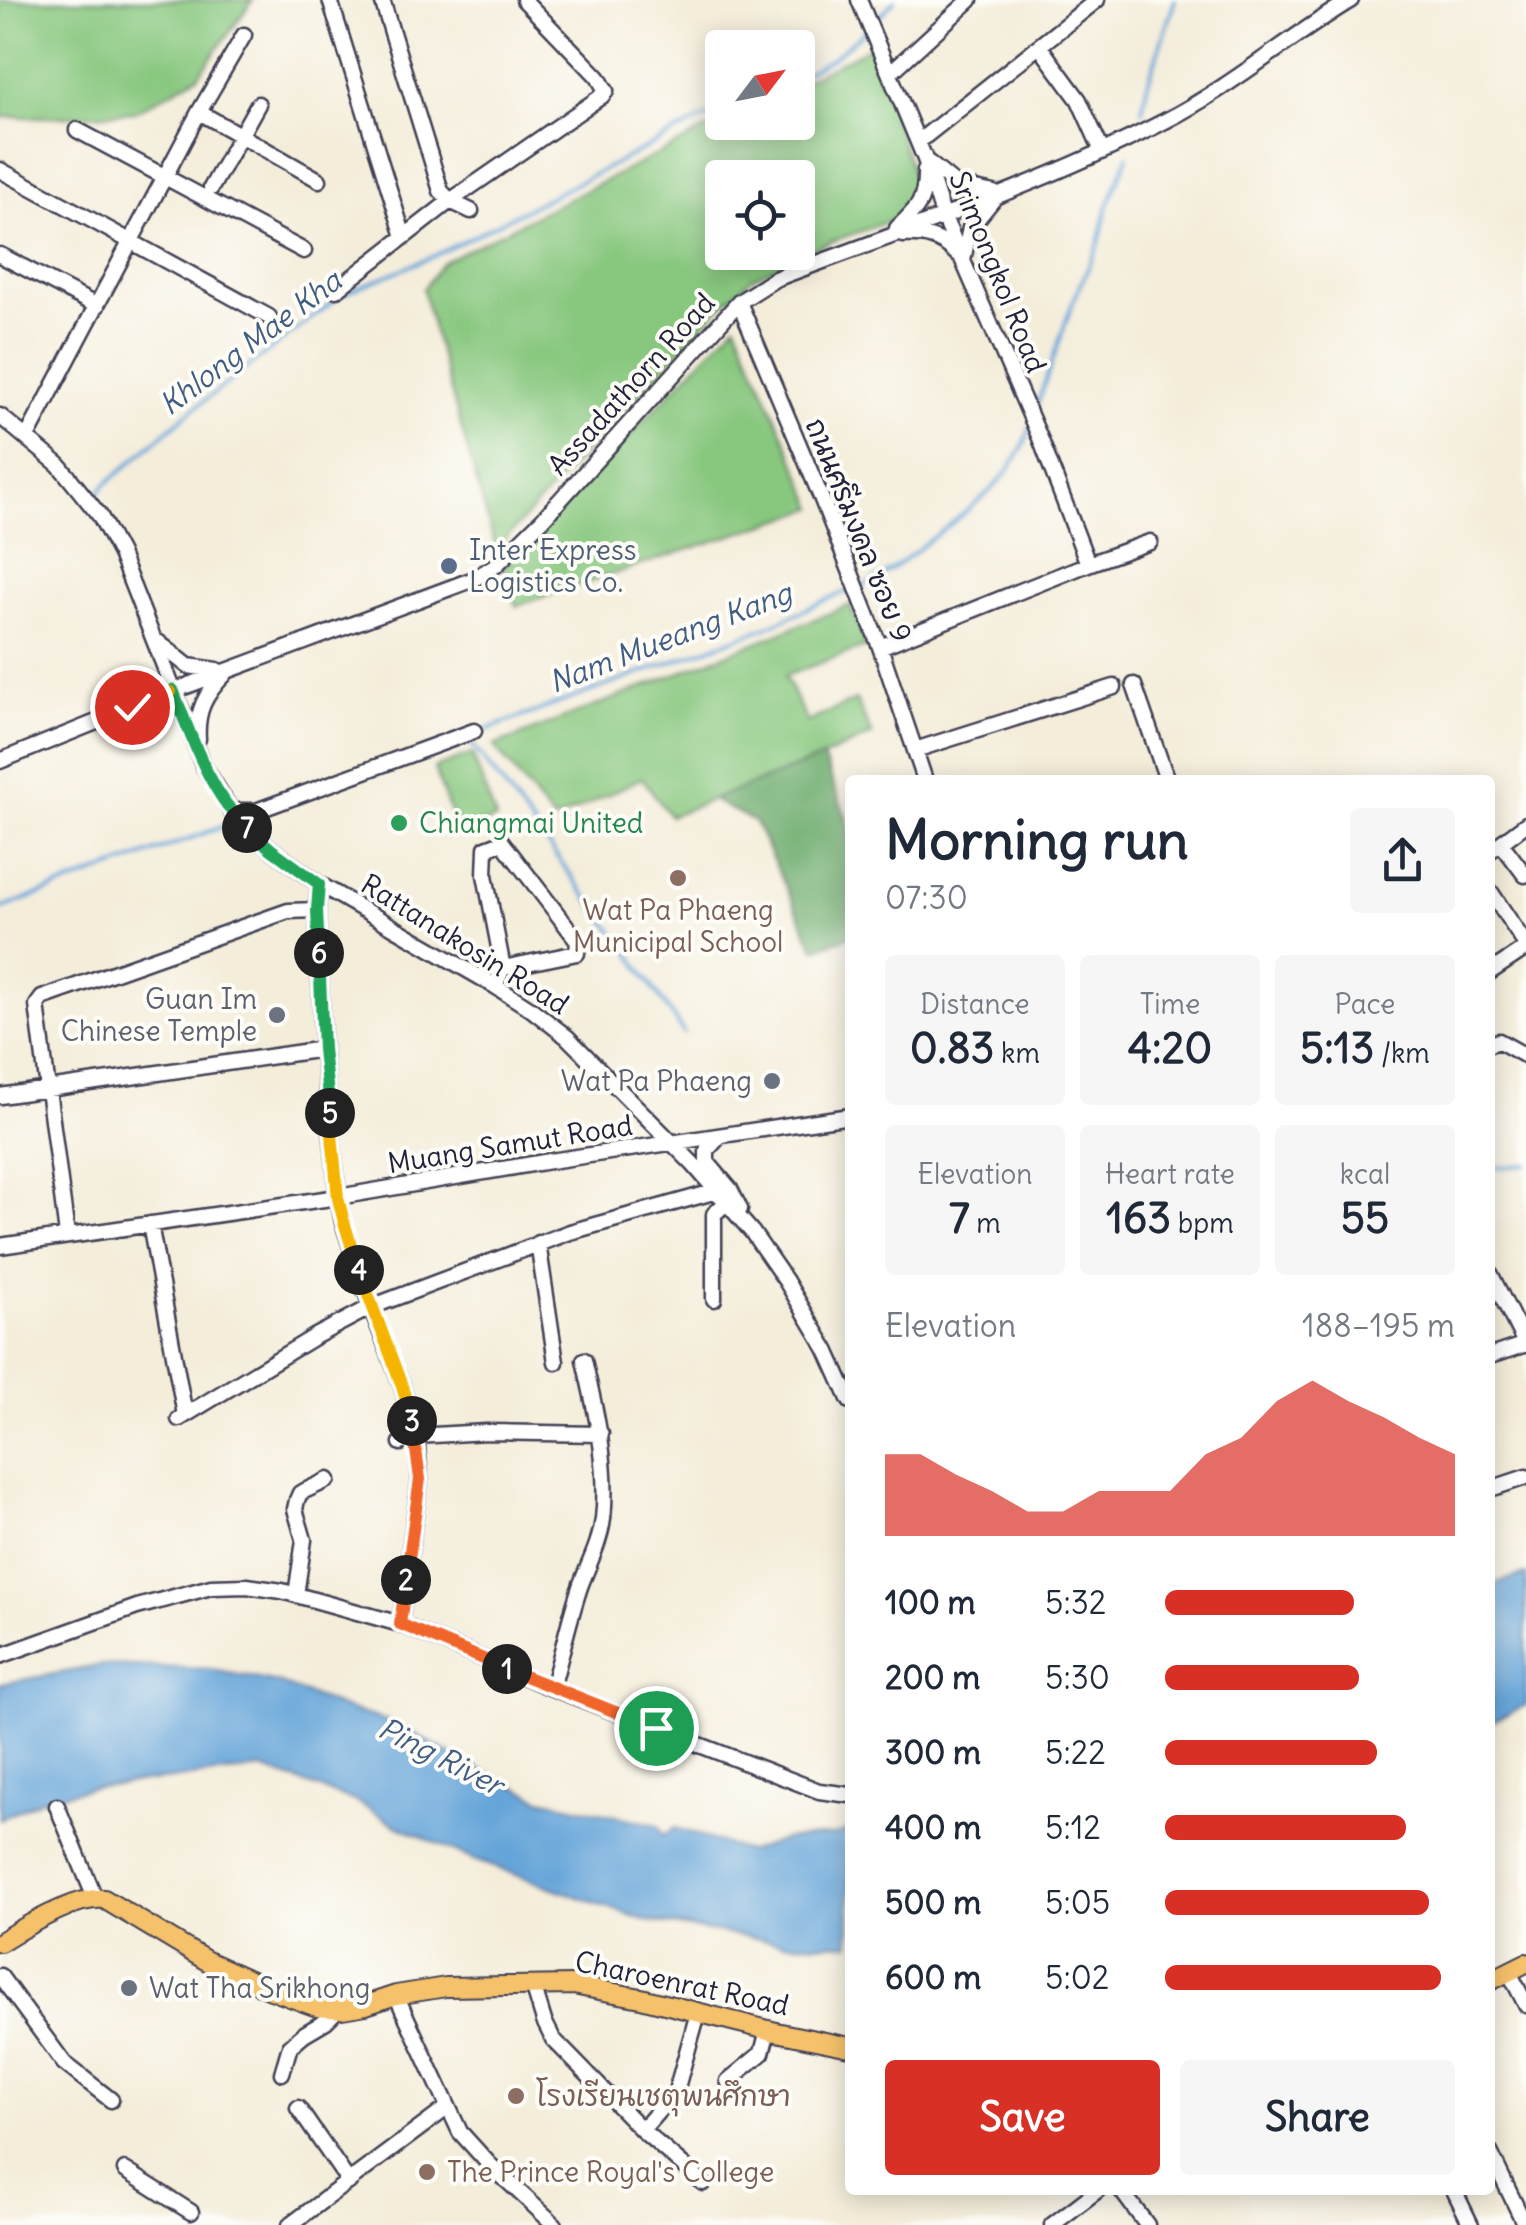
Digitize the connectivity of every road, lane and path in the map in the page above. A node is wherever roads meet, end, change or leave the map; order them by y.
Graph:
1 (330, 0) edge
2 (382, 0) edge
3 (524, 0) edge
4 (859, 0) edge
5 (970, 0) edge
6 (1097, 0) edge
7 (1351, 0) edge
8 (244, 36) dead end
9 (1040, 47) junction
10 (890, 73) junction
11 (258, 104) dead end
12 (200, 112) junction
13 (77, 130) dead end
14 (240, 135) junction
15 (918, 142) junction
16 (1102, 151) junction
17 (925, 159) junction
18 (0, 170) edge
19 (165, 177) junction
20 (319, 180) dead end
21 (211, 188) dead end
22 (998, 194) junction
23 (450, 201) junction
24 (471, 211) dead end
25 (944, 214) junction
26 (891, 235) junction
27 (404, 237) junction
28 (131, 241) junction
29 (304, 252) dead end
30 (0, 255) edge
31 (963, 260) junction
32 (336, 290) dead end
33 (739, 302) junction
34 (97, 306) junction
35 (269, 317) dead end
36 (0, 416) edge
37 (27, 437) junction
38 (1150, 542) dead end
39 (1088, 564) junction
40 (152, 634) junction
41 (880, 647) junction
42 (229, 670) junction
43 (1134, 684) dead end
44 (1114, 687) dead end
45 (173, 690) junction
46 (474, 731) dead end
47 (915, 750) junction
48 (200, 759) junction
49 (0, 761) edge
50 (923, 775) edge
51 (1165, 775) edge
52 (234, 814) junction
53 (1526, 824) edge
54 (1495, 847) edge
55 (1525, 876) edge
56 (319, 884) junction
57 (1495, 899) edge
58 (317, 910) junction
59 (1526, 946) edge
60 (504, 968) junction
61 (1495, 968) edge
62 (495, 986) junction
63 (1495, 1042) edge
64 (323, 1049) junction
65 (1526, 1056) edge
66 (48, 1089) junction
67 (0, 1096) edge
68 (845, 1117) edge
69 (720, 1136) junction
70 (673, 1143) junction
71 (722, 1196) junction
72 (338, 1198) junction
73 (150, 1224) junction
74 (752, 1232) junction
75 (67, 1236) junction
76 (538, 1243) junction
77 (0, 1246) edge
78 (714, 1299) dead end
79 (1496, 1301) edge
80 (371, 1306) junction
81 (1526, 1344) edge
82 (1495, 1354) edge
83 (584, 1360) dead end
84 (556, 1362) dead end
85 (845, 1391) edge
86 (601, 1434) junction
87 (416, 1436) junction
88 (401, 1443) dead end
89 (1526, 1477) edge
90 (328, 1480) dead end
91 (1495, 1487) edge
92 (296, 1595) junction
93 (400, 1624) junction
94 (0, 1656) edge
95 (552, 1688) junction
96 (845, 1794) edge
97 (57, 1806) dead end
98 (94, 1898) junction
99 (0, 1942) edge
100 (1517, 1968) edge
101 (0, 1976) edge
102 (534, 1985) junction
103 (1526, 1988) edge
104 (396, 1995) junction
105 (1526, 2005) edge
106 (338, 2008) junction
107 (698, 2013) junction
108 (768, 2030) junction
109 (845, 2046) edge
110 (282, 2073) dead end
111 (728, 2081) dead end
112 (111, 2100) dead end
113 (298, 2108) dead end
114 (448, 2108) junction
115 (642, 2130) junction
116 (1495, 2162) edge
117 (125, 2170) dead end
118 (349, 2182) junction
119 (703, 2183) dead end
120 (1091, 2195) edge
121 (1125, 2195) edge
122 (1456, 2195) edge
123 (190, 2214) edge
124 (290, 2225) edge
125 (556, 2225) edge
126 (1052, 2225) edge
127 (1147, 2225) edge
128 (1471, 2225) edge
129 (1525, 2225) edge

1 - 27 street
2 - 23 street
3 - 23 street
4 - 10 street, Srimongkol Road
5 - 10 street
6 - 9 street
7 - 16 street, Assadathorn Road
8 - 12 street
9 - 15 street
9 - 16 street
10 - 15 street, Srimongkol Road
11 - 14 street
12 - 14 street
12 - 19 street
13 - 19 street
14 - 20 street
14 - 21 street
15 - 17 street, Srimongkol Road
16 - 22 street, Assadathorn Road
17 - 22 street
17 - 25 street, Srimongkol Road
17 - 26 street
18 - 28 street
19 - 28 street
19 - 29 street
22 - 25 street, Assadathorn Road
22 - 31 street
23 - 24 street
23 - 27 street
25 - 26 street, Assadathorn Road
25 - 31 street, Srimongkol Road
26 - 31 street
26 - 33 street, Assadathorn Road
27 - 32 street
28 - 34 street
28 - 35 street
30 - 34 street
31 - 39 street, Srimongkol Road
33 - 41 street, ถนนศรีมงคล ซอย 9
33 - 42 street, Assadathorn Road
34 - 37 street
36 - 37 street
37 - 40 street, Rattanakosin Road
38 - 39 street
39 - 41 street
40 - 42 street
40 - 45 street, Rattanakosin Road
41 - 47 street, ถนนศรีมงคล ซอย 9
42 - 45 street, Assadathorn Road
42 - 48 street
43 - 51 street
44 - 47 street
45 - 48 street, Rattanakosin Road
45 - 49 street, Assadathorn Road
46 - 52 street
47 - 50 street, ถนนศรีมงคล ซอย 9
48 - 52 street, Rattanakosin Road
52 - 56 street, Rattanakosin Road
53 - 54 street
54 - 55 street
56 - 58 street
56 - 62 street, Rattanakosin Road
57 - 59 street
58 - 64 street
58 - 66 street
59 - 61 street
60 - 60 street
60 - 62 street
62 - 70 street, Rattanakosin Road
63 - 65 street
64 - 66 street
64 - 72 street
66 - 67 street
66 - 75 street
68 - 69 street, Muang Samut Road
69 - 70 street, Muang Samut Road
69 - 74 street
70 - 71 street, Rattanakosin Road
70 - 72 street, Muang Samut Road
71 - 74 street, Rattanakosin Road
71 - 76 street
71 - 78 street
72 - 73 street, Muang Samut Road
72 - 80 street
73 - 75 street, Muang Samut Road
73 - 80 street
74 - 85 street, Rattanakosin Road
75 - 77 street, Muang Samut Road
76 - 80 street
76 - 84 street
79 - 81 street
80 - 87 street
81 - 82 street
83 - 86 street
86 - 87 street
86 - 95 street
87 - 88 street
87 - 93 street
89 - 91 street
90 - 92 street
92 - 93 street
92 - 94 street
93 - 95 street
95 - 96 street
97 - 98 street
98 - 99 main road
98 - 106 main road, Charoenrat Road
100 - 103 street
100 - 105 street
101 - 112 street
102 - 104 main road, Charoenrat Road
102 - 107 main road, Charoenrat Road
102 - 115 street
104 - 106 main road, Charoenrat Road
104 - 114 street
106 - 110 street
107 - 108 main road, Charoenrat Road
107 - 115 street
108 - 109 main road, Charoenrat Road
108 - 111 street
113 - 118 street
114 - 118 street
114 - 125 street
115 - 119 street
116 - 129 street
117 - 123 street
118 - 124 street
120 - 126 street
121 - 127 street
122 - 128 street

